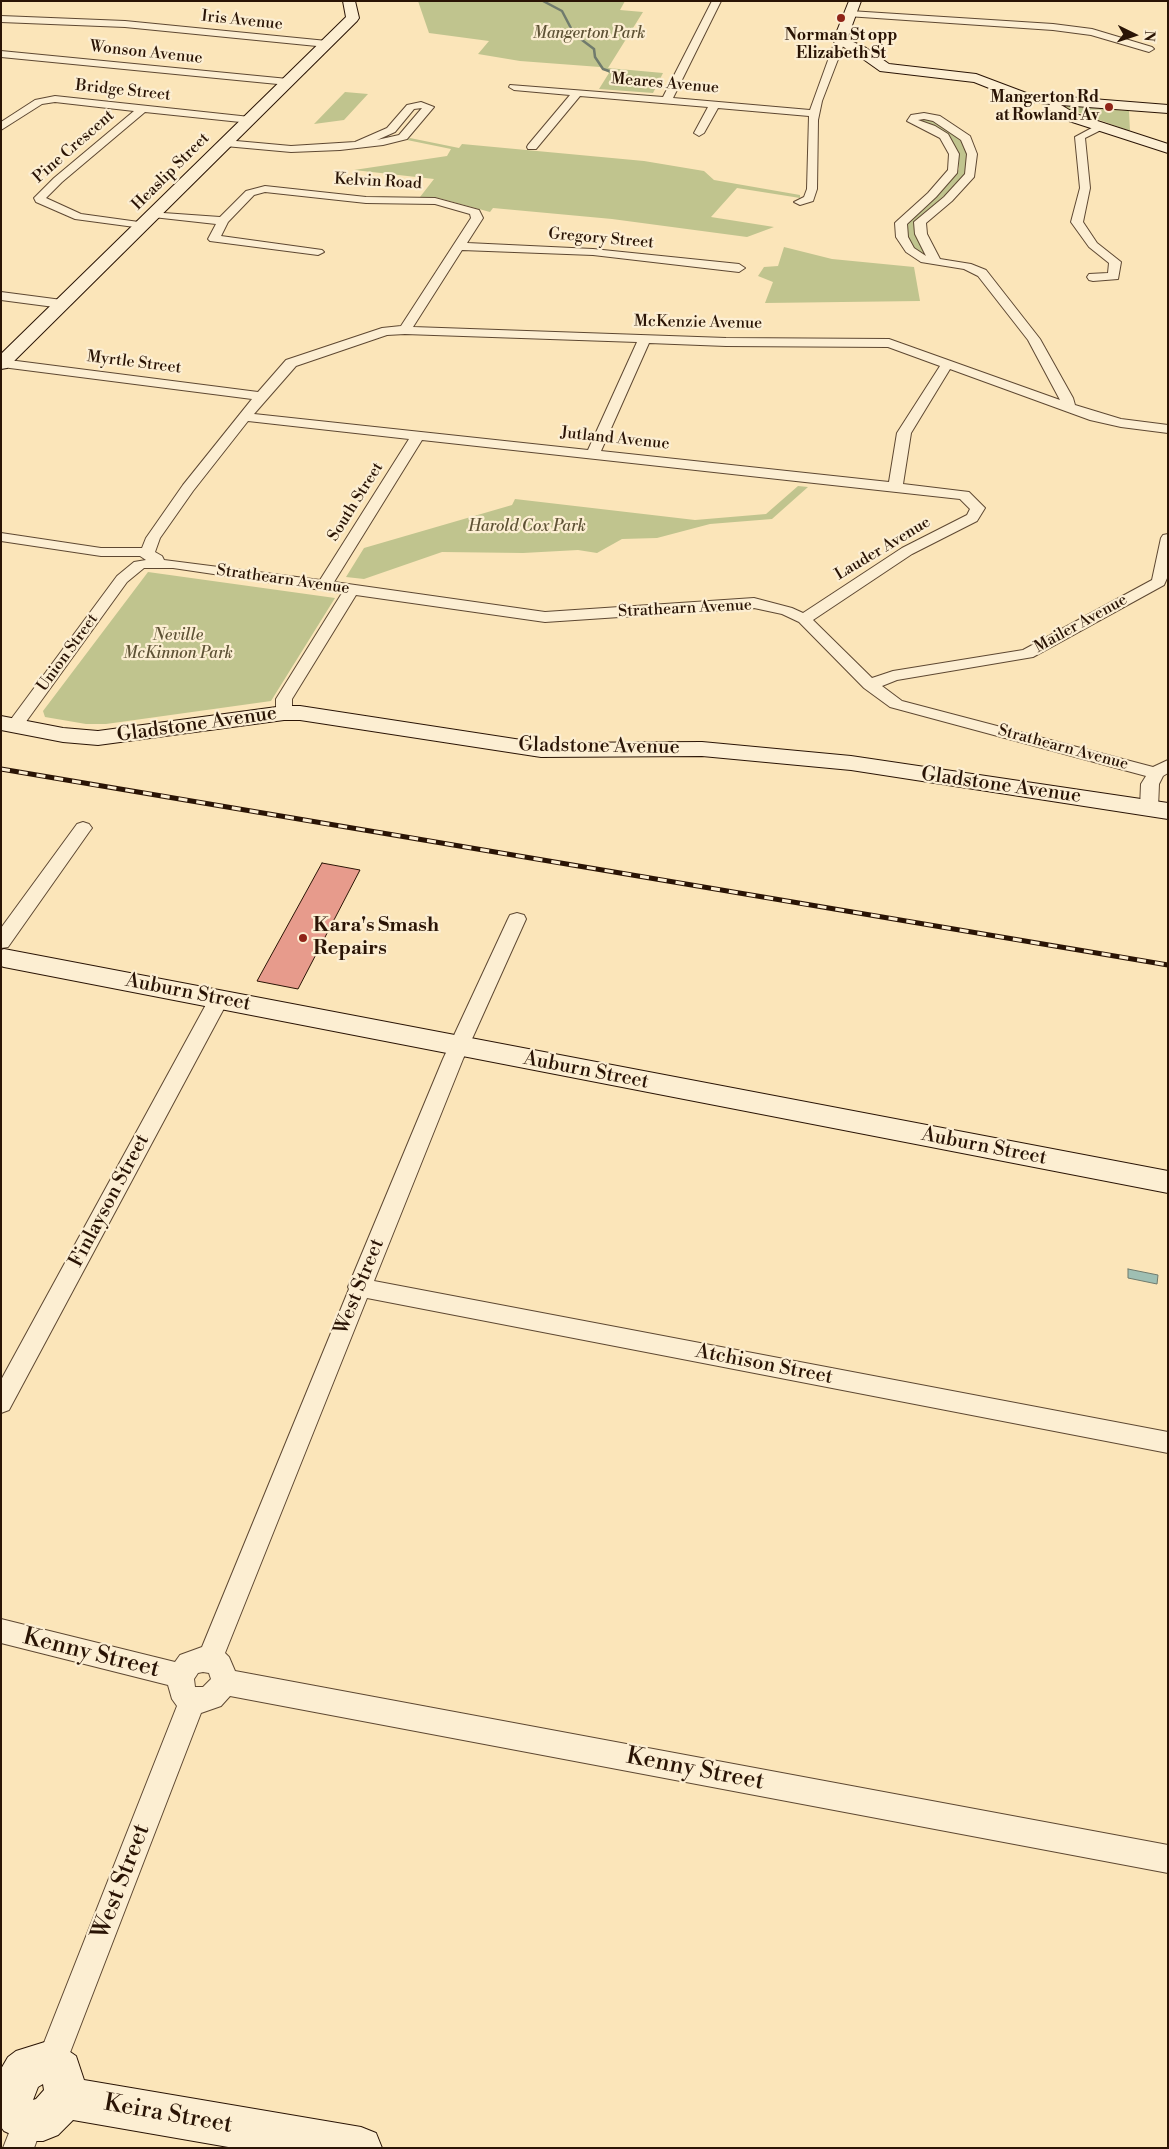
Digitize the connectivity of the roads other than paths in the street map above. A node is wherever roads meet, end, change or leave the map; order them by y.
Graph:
1 (349, 1) edge
2 (717, 1) edge
3 (853, 7) edge
4 (1, 12) edge
5 (1, 19) edge
6 (125, 24) junction
7 (840, 41) junction
8 (327, 44) junction
9 (1149, 49) dead end
10 (1, 54) edge
11 (288, 82) junction
12 (514, 87) dead end
13 (578, 92) junction
14 (667, 99) junction
15 (1049, 100) junction
16 (715, 104) junction
17 (144, 108) junction
18 (1168, 109) edge
19 (814, 113) junction
20 (250, 120) junction
21 (1100, 126) junction
22 (1, 127) edge
23 (699, 133) dead end
24 (225, 143) junction
25 (360, 143) junction
26 (532, 148) dead end
27 (1168, 149) edge
28 (800, 202) dead end
29 (148, 220) junction
30 (223, 221) junction
31 (459, 246) junction
32 (318, 252) dead end
33 (935, 261) junction
34 (739, 268) dead end
35 (1114, 276) junction
36 (1092, 277) dead end
37 (1128, 278) dead end
38 (1, 296) edge
39 (62, 304) junction
40 (405, 330) junction
41 (644, 340) junction
42 (2, 363) edge
43 (947, 364) junction
44 (261, 396) junction
45 (1070, 409) junction
46 (244, 417) junction
47 (1168, 428) edge
48 (417, 437) junction
49 (594, 454) junction
50 (895, 487) junction
51 (978, 508) joint
52 (1, 537) edge
53 (1168, 538) edge
54 (135, 561) junction
55 (324, 586) junction
56 (350, 590) junction
57 (804, 619) junction
58 (870, 685) junction
59 (284, 713) junction
60 (8, 724) edge
61 (1162, 769) edge
62 (1158, 809) edge
63 (83, 828) dead end
64 (516, 919) dead end
65 (2, 953) edge
66 (219, 998) junction
67 (458, 1046) junction
68 (1168, 1182) edge
69 (360, 1287) junction
70 (1, 1402) edge
71 (1168, 1443) edge
72 (1, 1631) edge
73 (216, 1671) junction
74 (187, 1688) junction
75 (1168, 1858) edge
76 (57, 2081) junction
77 (16, 2109) edge
78 (361, 2148) edge

1 - 8 street, Heaslip Street
2 - 14 street
3 - 7 street
3 - 9 street
4 - 6 street, Iris Avenue
5 - 6 street, Iris Avenue
6 - 8 street, Iris Avenue
7 - 15 street
7 - 19 street
8 - 11 street, Heaslip Street
10 - 11 street, Wonson Avenue
11 - 20 street, Heaslip Street
12 - 13 street, Meares Avenue
13 - 14 street, Meares Avenue
13 - 26 street
14 - 16 street, Meares Avenue
15 - 18 street
15 - 21 street
16 - 19 street, Meares Avenue
16 - 23 street
17 - 20 street, Bridge Street
17 - 22 street, Bridge Street
17 - 29 street, Pine Crescent
19 - 28 street
20 - 24 street, Heaslip Street
21 - 27 street
21 - 35 street
24 - 25 street
24 - 29 street, Heaslip Street
25 - 25 street
29 - 30 street
29 - 39 street, Heaslip Street
30 - 31 street, Kelvin Road
30 - 32 street
31 - 34 street, Gregory Street
31 - 40 street, Kelvin Road
33 - 33 street
33 - 45 street
35 - 36 street
35 - 37 street
38 - 39 street
39 - 42 street, Heaslip Street
40 - 41 street, McKenzie Avenue
40 - 44 street, McKenzie Avenue
41 - 43 street, McKenzie Avenue
41 - 49 street
42 - 44 street, Myrtle Street
43 - 45 street, McKenzie Avenue
43 - 50 street
44 - 46 street, McKenzie Avenue
45 - 47 street, McKenzie Avenue
46 - 48 street, Jutland Avenue
46 - 54 street, Union Street
48 - 49 street, Jutland Avenue
48 - 55 street, South Street
49 - 50 street, Jutland Avenue
50 - 51 street, Jutland Avenue
51 - 57 street, Lauder Avenue
52 - 54 street
53 - 58 street, Mailer Avenue
54 - 55 street, Strathearn Avenue
54 - 60 street, Union Street
55 - 56 street, Strathearn Avenue
56 - 57 street, Strathearn Avenue
56 - 59 street
57 - 58 street, Strathearn Avenue
58 - 61 street, Strathearn Avenue
59 - 60 street, Gladstone Avenue
59 - 62 street, Gladstone Avenue
61 - 62 street
63 - 65 street
64 - 67 street, West Street
65 - 66 street, Auburn Street
66 - 67 street, Auburn Street
66 - 70 street, Finlayson Street
67 - 68 street, Auburn Street
67 - 69 street, West Street
69 - 71 street, Atchison Street
69 - 73 street, West Street
72 - 74 street, Kenny Street
73 - 74 street
73 - 74 street
73 - 75 street, Kenny Street
74 - 76 street, West Street
76 - 77 street, Keira Street
76 - 78 street, Keira Street

